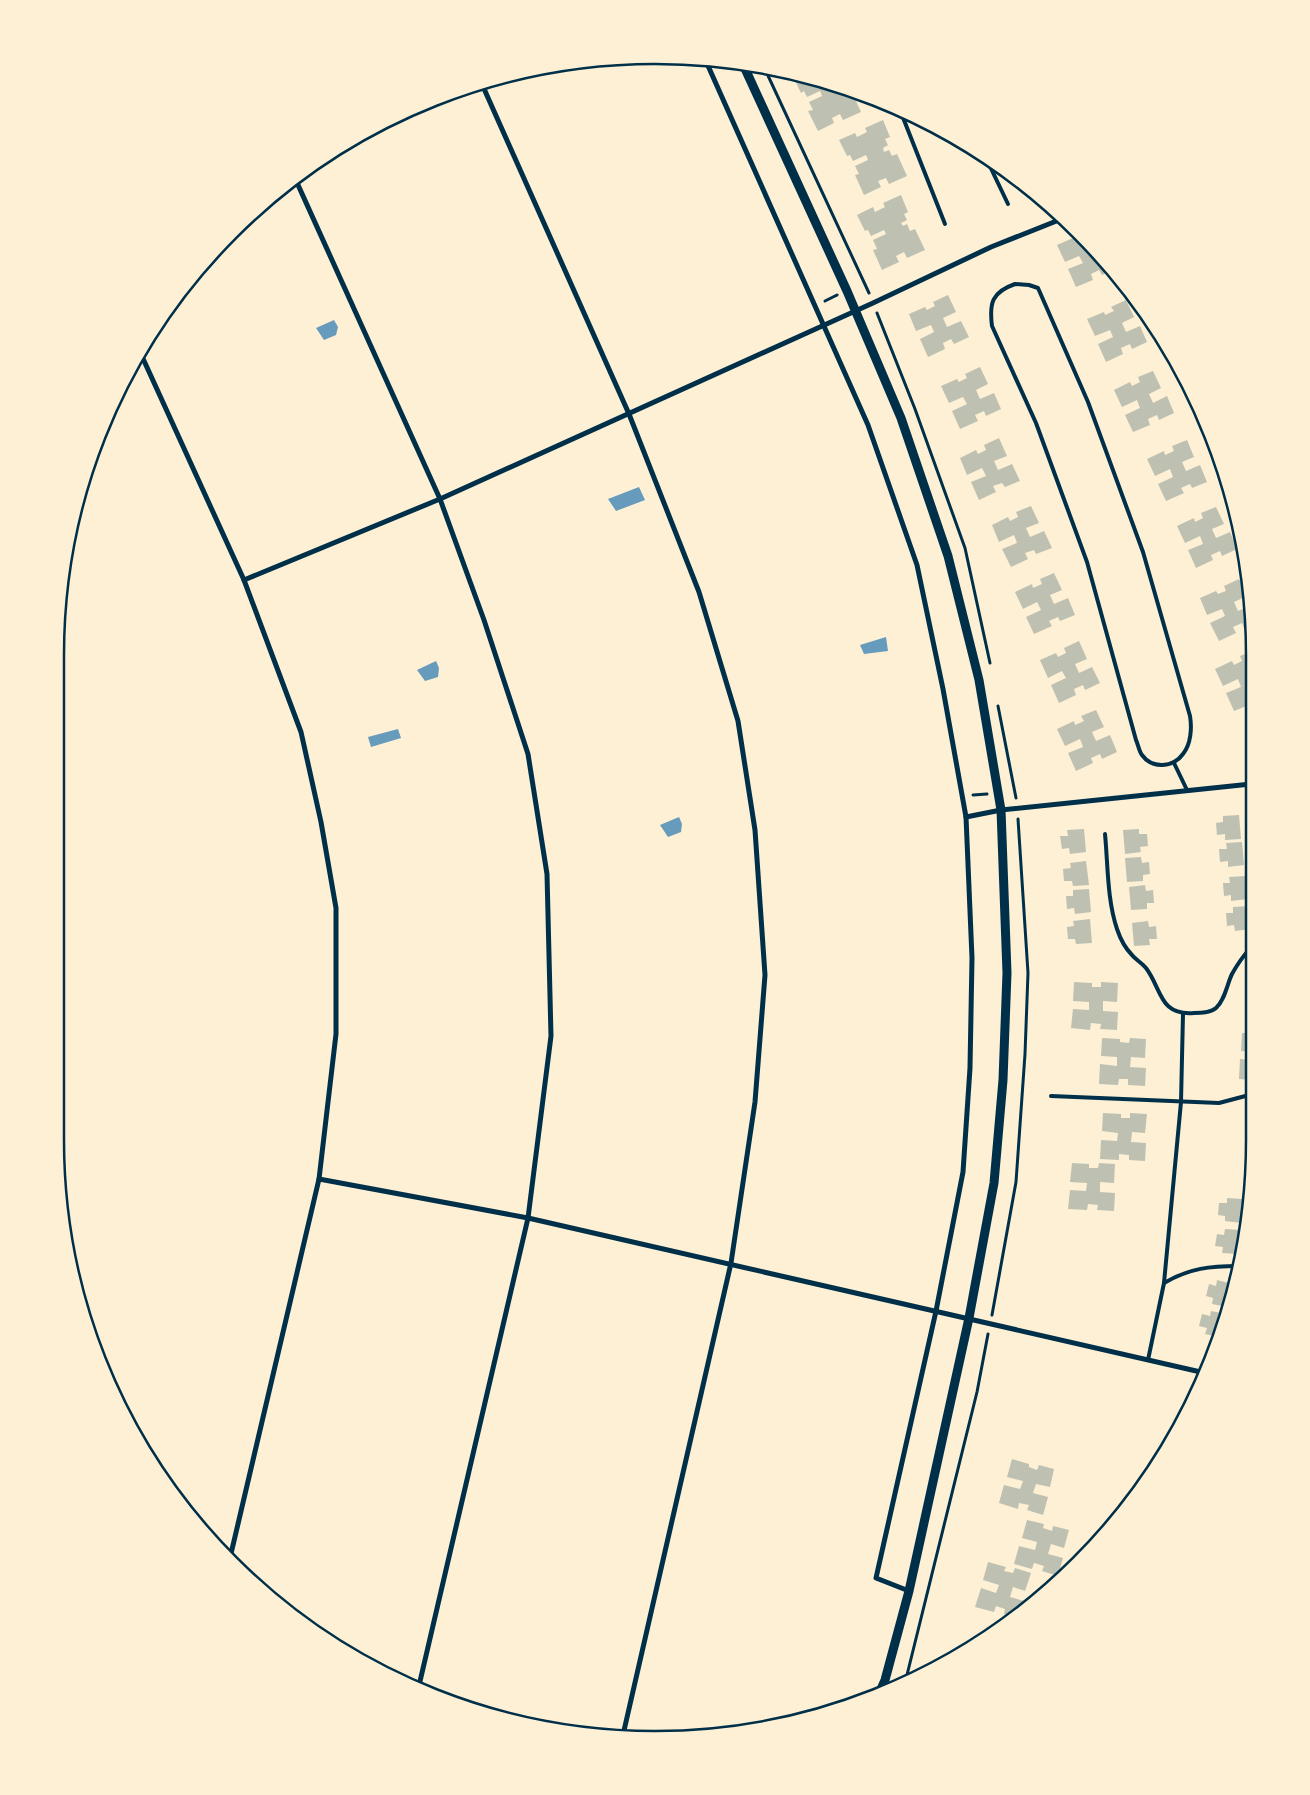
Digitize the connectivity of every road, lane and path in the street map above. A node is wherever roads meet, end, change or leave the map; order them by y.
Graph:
1 (708, 67) edge
2 (746, 71) edge
3 (768, 75) edge
4 (484, 89) edge
5 (904, 119) edge
6 (991, 169) edge
7 (298, 184) edge
8 (1008, 204) dead end
9 (1056, 221) edge
10 (945, 224) dead end
11 (873, 303) junction
12 (855, 311) junction
13 (824, 324) junction
14 (143, 359) edge
15 (629, 414) junction
16 (440, 499) junction
17 (244, 580) junction
18 (992, 672) dead end
19 (998, 702) dead end
20 (1174, 763) junction
21 (1246, 784) edge
22 (1187, 790) junction
23 (1017, 808) junction
24 (1001, 810) junction
25 (966, 817) junction
26 (1105, 834) dead end
27 (1246, 953) edge
28 (1183, 1014) junction
29 (1051, 1096) dead end
30 (1246, 1096) edge
31 (1181, 1102) junction
32 (319, 1179) junction
33 (528, 1218) junction
34 (731, 1263) junction
35 (1232, 1266) edge
36 (1164, 1283) junction
37 (936, 1311) junction
38 (970, 1318) junction
39 (990, 1324) junction
40 (1148, 1360) junction
41 (1199, 1372) edge
42 (231, 1552) edge
43 (909, 1591) junction
44 (907, 1674) edge
45 (420, 1682) edge
46 (883, 1685) edge
47 (624, 1730) edge

1 - 13 street
2 - 12 street
3 - 11 path
4 - 15 street
5 - 10 lane
6 - 8 lane
7 - 16 street
9 - 11 street
11 - 12 street
11 - 18 path
12 - 13 street
12 - 24 street
13 - 15 street
13 - 25 street
14 - 17 street
15 - 16 street
15 - 34 street
16 - 17 street
16 - 33 street
17 - 32 street
19 - 23 path
20 - 20 lane
20 - 22 lane
21 - 22 street
22 - 23 street
23 - 24 street
23 - 39 path
24 - 25 street
24 - 38 street
25 - 37 street
26 - 28 lane
27 - 28 lane
28 - 31 lane
29 - 31 lane
30 - 31 lane
31 - 36 lane
32 - 33 street
32 - 42 street
33 - 34 street
33 - 45 street
34 - 37 street
34 - 47 street
35 - 36 lane
36 - 40 lane
37 - 38 street
37 - 43 street
38 - 39 street
38 - 43 street
39 - 40 street
39 - 44 path
40 - 41 street
43 - 46 street

